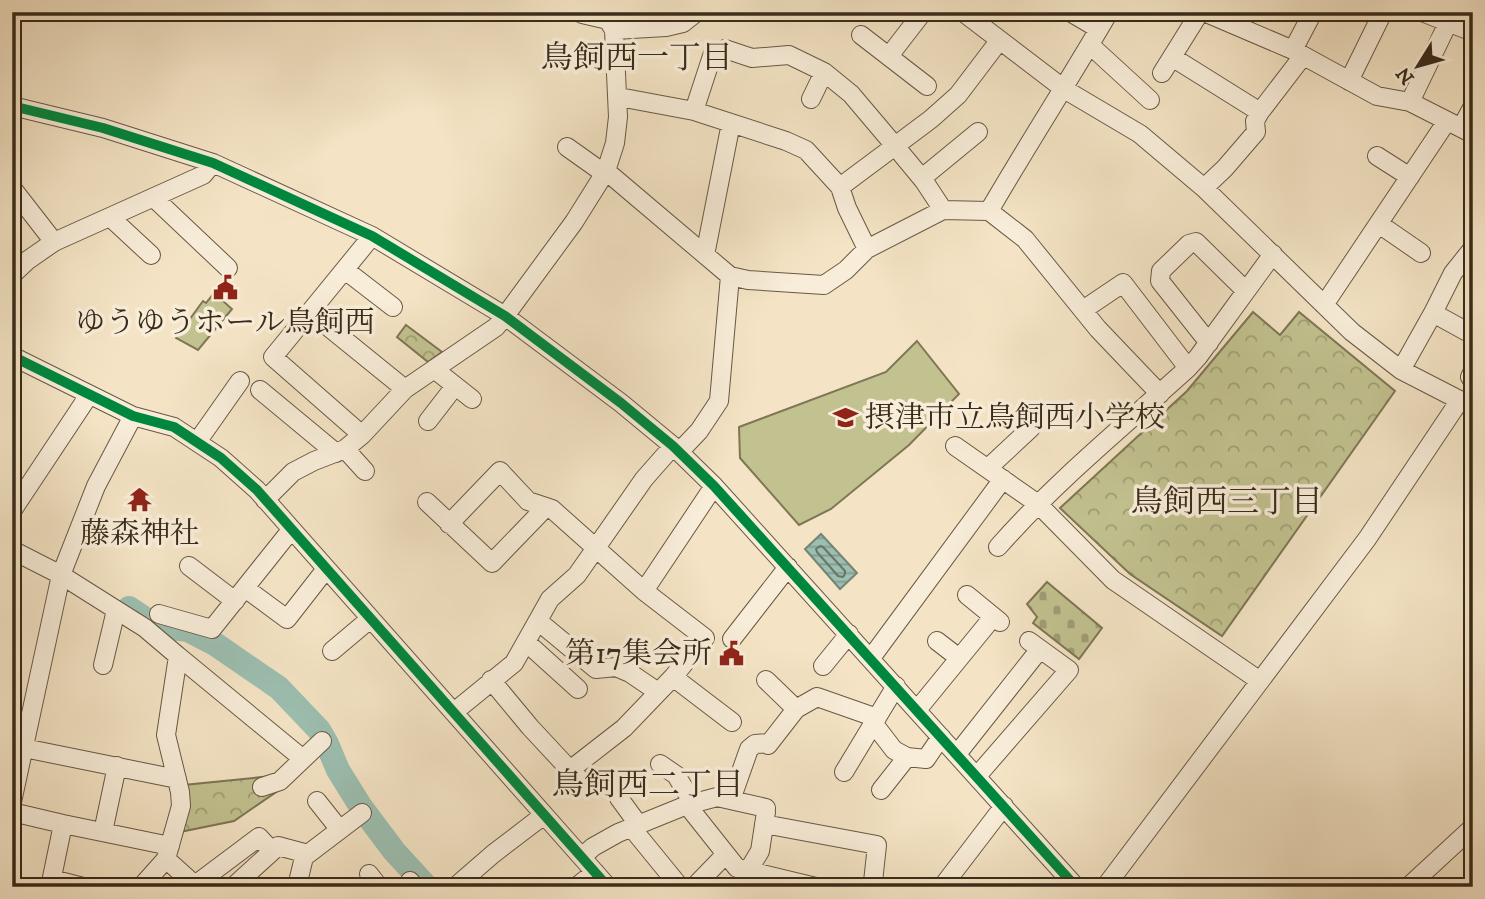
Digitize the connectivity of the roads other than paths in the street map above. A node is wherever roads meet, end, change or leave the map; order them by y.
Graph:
1 (582, 12) edge
2 (697, 12) edge
3 (923, 12) edge
4 (963, 12) edge
5 (1070, 12) edge
6 (1109, 12) edge
7 (1203, 12) edge
8 (1313, 12) edge
9 (1383, 12) edge
10 (1422, 12) edge
11 (1448, 23) junction
12 (1099, 29) junction
13 (614, 30) junction
14 (1473, 32) edge
15 (861, 35) dead end
16 (999, 41) junction
17 (1090, 45) junction
18 (1298, 53) junction
19 (889, 56) junction
20 (1172, 57) junction
21 (824, 72) junction
22 (1162, 73) dead end
23 (1349, 80) junction
24 (928, 86) dead end
25 (1064, 89) junction
26 (619, 97) junction
27 (811, 99) dead end
28 (1150, 100) dead end
29 (1410, 102) junction
30 (12, 106) edge
31 (1473, 106) edge
32 (694, 111) junction
33 (1260, 112) junction
34 (732, 123) junction
35 (1460, 128) edge
36 (978, 132) dead end
37 (895, 146) junction
38 (567, 147) dead end
39 (1377, 156) dead end
40 (213, 163) junction
41 (605, 172) junction
42 (1409, 177) junction
43 (922, 178) junction
44 (840, 187) junction
45 (12, 188) edge
46 (1204, 188) junction
47 (154, 198) junction
48 (943, 210) junction
49 (989, 211) junction
50 (110, 218) junction
51 (1379, 224) junction
52 (372, 236) junction
53 (54, 242) junction
54 (1473, 248) edge
55 (867, 249) junction
56 (1421, 253) dead end
57 (1273, 254) junction
58 (151, 255) dead end
59 (705, 255) junction
60 (228, 268) dead end
61 (345, 270) junction
62 (12, 275) edge
63 (730, 276) junction
64 (1246, 291) junction
65 (1324, 305) junction
66 (393, 307) dead end
67 (1083, 310) junction
68 (310, 312) junction
69 (1433, 313) junction
70 (505, 316) junction
71 (1473, 335) edge
72 (1209, 342) junction
73 (12, 356) edge
74 (1188, 368) junction
75 (434, 369) junction
76 (1401, 370) junction
77 (240, 380) dead end
78 (455, 386) junction
79 (405, 389) junction
80 (260, 390) dead end
81 (1160, 394) junction
82 (89, 395) junction
83 (472, 399) dead end
84 (1467, 403) edge
85 (133, 416) junction
86 (428, 421) dead end
87 (1031, 428) dead end
88 (362, 435) junction
89 (197, 442) junction
90 (955, 446) dead end
91 (676, 449) junction
92 (341, 451) junction
93 (365, 471) dead end
94 (995, 473) junction
95 (714, 486) junction
96 (265, 500) junction
97 (427, 502) dead end
98 (1038, 504) junction
99 (546, 507) junction
100 (12, 511) edge
101 (449, 524) junction
102 (291, 530) junction
103 (998, 547) dead end
104 (596, 548) junction
105 (12, 550) edge
106 (189, 566) dead end
107 (788, 567) junction
108 (63, 569) junction
109 (326, 569) junction
110 (644, 591) junction
111 (240, 594) junction
112 (967, 595) dead end
113 (116, 610) junction
114 (159, 614) dead end
115 (370, 618) junction
116 (538, 621) junction
117 (849, 634) junction
118 (732, 639) dead end
119 (937, 640) dead end
120 (526, 642) junction
121 (332, 651) dead end
122 (178, 656) junction
123 (871, 658) junction
124 (959, 658) junction
125 (103, 665) dead end
126 (823, 666) dead end
127 (673, 677) junction
128 (492, 680) junction
129 (766, 680) dead end
130 (1261, 681) junction
131 (896, 686) junction
132 (578, 689) dead end
133 (658, 692) junction
134 (796, 709) junction
135 (917, 710) junction
136 (454, 712) junction
137 (875, 721) junction
138 (732, 722) dead end
139 (21, 723) edge
140 (941, 737) junction
141 (322, 741) dead end
142 (24, 748) junction
143 (957, 754) junction
144 (907, 757) junction
145 (303, 758) junction
146 (660, 764) dead end
147 (117, 766) junction
148 (570, 770) junction
149 (844, 772) dead end
150 (977, 776) junction
151 (177, 779) junction
152 (587, 786) dead end
153 (262, 787) dead end
154 (881, 790) dead end
155 (619, 798) dead end
156 (731, 800) junction
157 (317, 801) dead end
158 (12, 803) edge
159 (690, 804) junction
160 (1004, 806) junction
161 (766, 811) junction
162 (12, 812) edge
163 (362, 813) dead end
164 (544, 815) junction
165 (63, 824) junction
166 (635, 826) junction
167 (1473, 827) edge
168 (340, 830) junction
169 (103, 832) junction
170 (272, 851) junction
171 (168, 852) junction
172 (305, 853) junction
173 (725, 855) junction
174 (582, 857) junction
175 (748, 871) junction
176 (595, 872) junction
177 (299, 878) dead end
178 (51, 883) edge
179 (777, 883) edge
180 (196, 886) edge
181 (83, 887) edge
182 (141, 887) edge
183 (233, 887) edge
184 (455, 887) edge
185 (576, 887) edge
186 (608, 887) edge
187 (680, 887) edge
188 (694, 887) edge
189 (816, 887) edge
190 (876, 887) edge
191 (942, 887) edge
192 (1076, 887) edge
193 (1105, 887) edge
194 (1408, 887) edge

1 - 13 street
2 - 13 street
3 - 19 street
4 - 16 street
5 - 12 street
6 - 12 street
7 - 18 street
7 - 20 street
8 - 18 street
9 - 23 street
10 - 11 street
11 - 14 street
11 - 29 street
12 - 17 street
13 - 26 street
15 - 19 street
16 - 25 street
16 - 37 street
17 - 25 street
17 - 28 street
18 - 23 street
18 - 33 street
19 - 24 street
20 - 22 street
20 - 33 street
21 - 27 street
21 - 32 street
21 - 37 street
23 - 29 street
25 - 46 street
25 - 49 street
26 - 32 street
26 - 41 street
29 - 35 street
30 - 40 street
31 - 35 street
32 - 34 street
33 - 46 street
34 - 44 street
34 - 59 street
35 - 42 street
36 - 43 street
37 - 43 street
37 - 44 street
38 - 41 street
39 - 42 street
40 - 47 street
40 - 52 street
41 - 59 street
41 - 70 street
42 - 51 street
43 - 48 street
44 - 55 street
45 - 53 street
46 - 57 street
47 - 50 street
47 - 60 street
48 - 49 street
48 - 55 street
49 - 67 street
50 - 53 street
50 - 58 street
51 - 56 street
51 - 65 street
52 - 61 street
52 - 70 street
53 - 62 street
54 - 69 street
55 - 63 street
57 - 64 street
57 - 65 street
59 - 63 street
61 - 66 street
61 - 68 street
63 - 91 street
64 - 72 street
64 - 72 street
65 - 76 street
67 - 74 street
67 - 81 street
68 - 79 street
68 - 88 street
69 - 71 street
69 - 76 street
70 - 75 street
70 - 91 street
72 - 74 street
73 - 82 street
74 - 81 street
75 - 78 street
75 - 79 street
76 - 84 street
77 - 89 street
78 - 83 street
78 - 86 street
79 - 88 street
80 - 92 street
81 - 98 street
82 - 85 street
82 - 100 street
84 - 130 street
85 - 89 street
85 - 108 street
87 - 94 street
88 - 92 street
89 - 96 street
90 - 94 street
91 - 95 street
91 - 104 street
92 - 93 street
92 - 96 street
94 - 98 street
94 - 123 street
95 - 107 street
95 - 110 street
96 - 102 street
97 - 101 street
98 - 103 street
98 - 130 street
99 - 101 street
99 - 101 street
99 - 104 street
102 - 109 street
102 - 111 street
104 - 110 street
104 - 116 street
105 - 108 street
106 - 111 street
107 - 117 street
107 - 118 street
108 - 113 street
108 - 139 street
109 - 111 street
109 - 115 street
110 - 127 street
111 - 114 street
112 - 124 street
113 - 122 street
113 - 125 street
115 - 121 street
115 - 136 street
116 - 120 street
116 - 133 street
117 - 123 street
117 - 126 street
119 - 124 street
120 - 128 street
120 - 132 street
122 - 145 street
122 - 151 street
123 - 131 street
124 - 135 street
127 - 133 street
127 - 138 street
128 - 136 street
128 - 148 street
129 - 134 street
130 - 193 street
131 - 135 street
131 - 137 street
133 - 148 street
134 - 137 street
134 - 156 street
135 - 140 street
136 - 164 street
137 - 144 street
137 - 149 street
139 - 142 street
140 - 143 street
140 - 144 street
141 - 145 street
142 - 147 street
142 - 158 street
143 - 150 street
143 - 150 street
144 - 154 street
145 - 153 street
146 - 159 street
147 - 151 street
147 - 169 street
148 - 152 street
150 - 160 street
151 - 171 street
155 - 166 street
156 - 159 street
156 - 161 street
157 - 168 street
159 - 166 street
159 - 173 street
160 - 191 street
160 - 192 street
161 - 175 street
161 - 190 street
162 - 165 street
163 - 168 street
164 - 174 street
164 - 184 street
165 - 169 street
165 - 178 street
166 - 174 street
166 - 187 street
167 - 194 street
168 - 172 street
169 - 171 street
170 - 172 street
170 - 180 street
170 - 183 street
171 - 180 street
171 - 182 street
172 - 177 street
173 - 175 street
173 - 188 street
174 - 176 street
175 - 179 street
176 - 185 street
176 - 186 street
178 - 181 street
179 - 189 street

